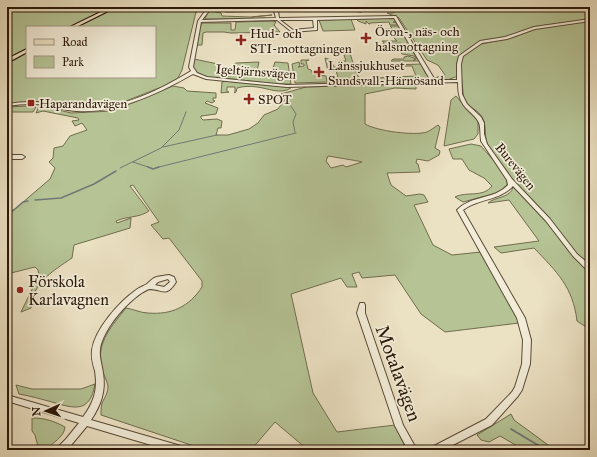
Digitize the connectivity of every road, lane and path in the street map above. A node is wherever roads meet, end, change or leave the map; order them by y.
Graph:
1 (114, 7) edge
2 (210, 7) edge
3 (279, 7) edge
4 (315, 19) junction
5 (200, 20) junction
6 (278, 20) junction
7 (590, 20) edge
8 (74, 26) edge
9 (26, 51) edge
10 (7, 61) edge
11 (193, 72) junction
12 (460, 81) junction
13 (434, 82) junction
14 (7, 105) edge
15 (7, 157) edge
16 (22, 157) dead end
17 (510, 180) junction
18 (590, 269) edge
19 (149, 286) dead end
20 (362, 305) dead end
21 (7, 398) edge
22 (84, 421) junction
23 (64, 449) edge
24 (181, 450) edge
25 (413, 450) edge
26 (435, 450) edge

1 - 8 main road
2 - 5 street, Igeltjärnsvägen
3 - 6 street
4 - 6 street
4 - 6 street
4 - 13 street
5 - 6 street
5 - 11 street, Igeltjärnsvägen
7 - 12 street, Burevägen
9 - 10 main road
11 - 13 street, Igeltjärnsvägen
11 - 14 street
12 - 13 street, Igeltjärnsvägen
12 - 17 street, Burevägen
15 - 16 street
17 - 18 street, Burevägen
17 - 26 street
19 - 22 street
20 - 25 street, Motalavägen
21 - 22 street
22 - 23 street
22 - 24 street

